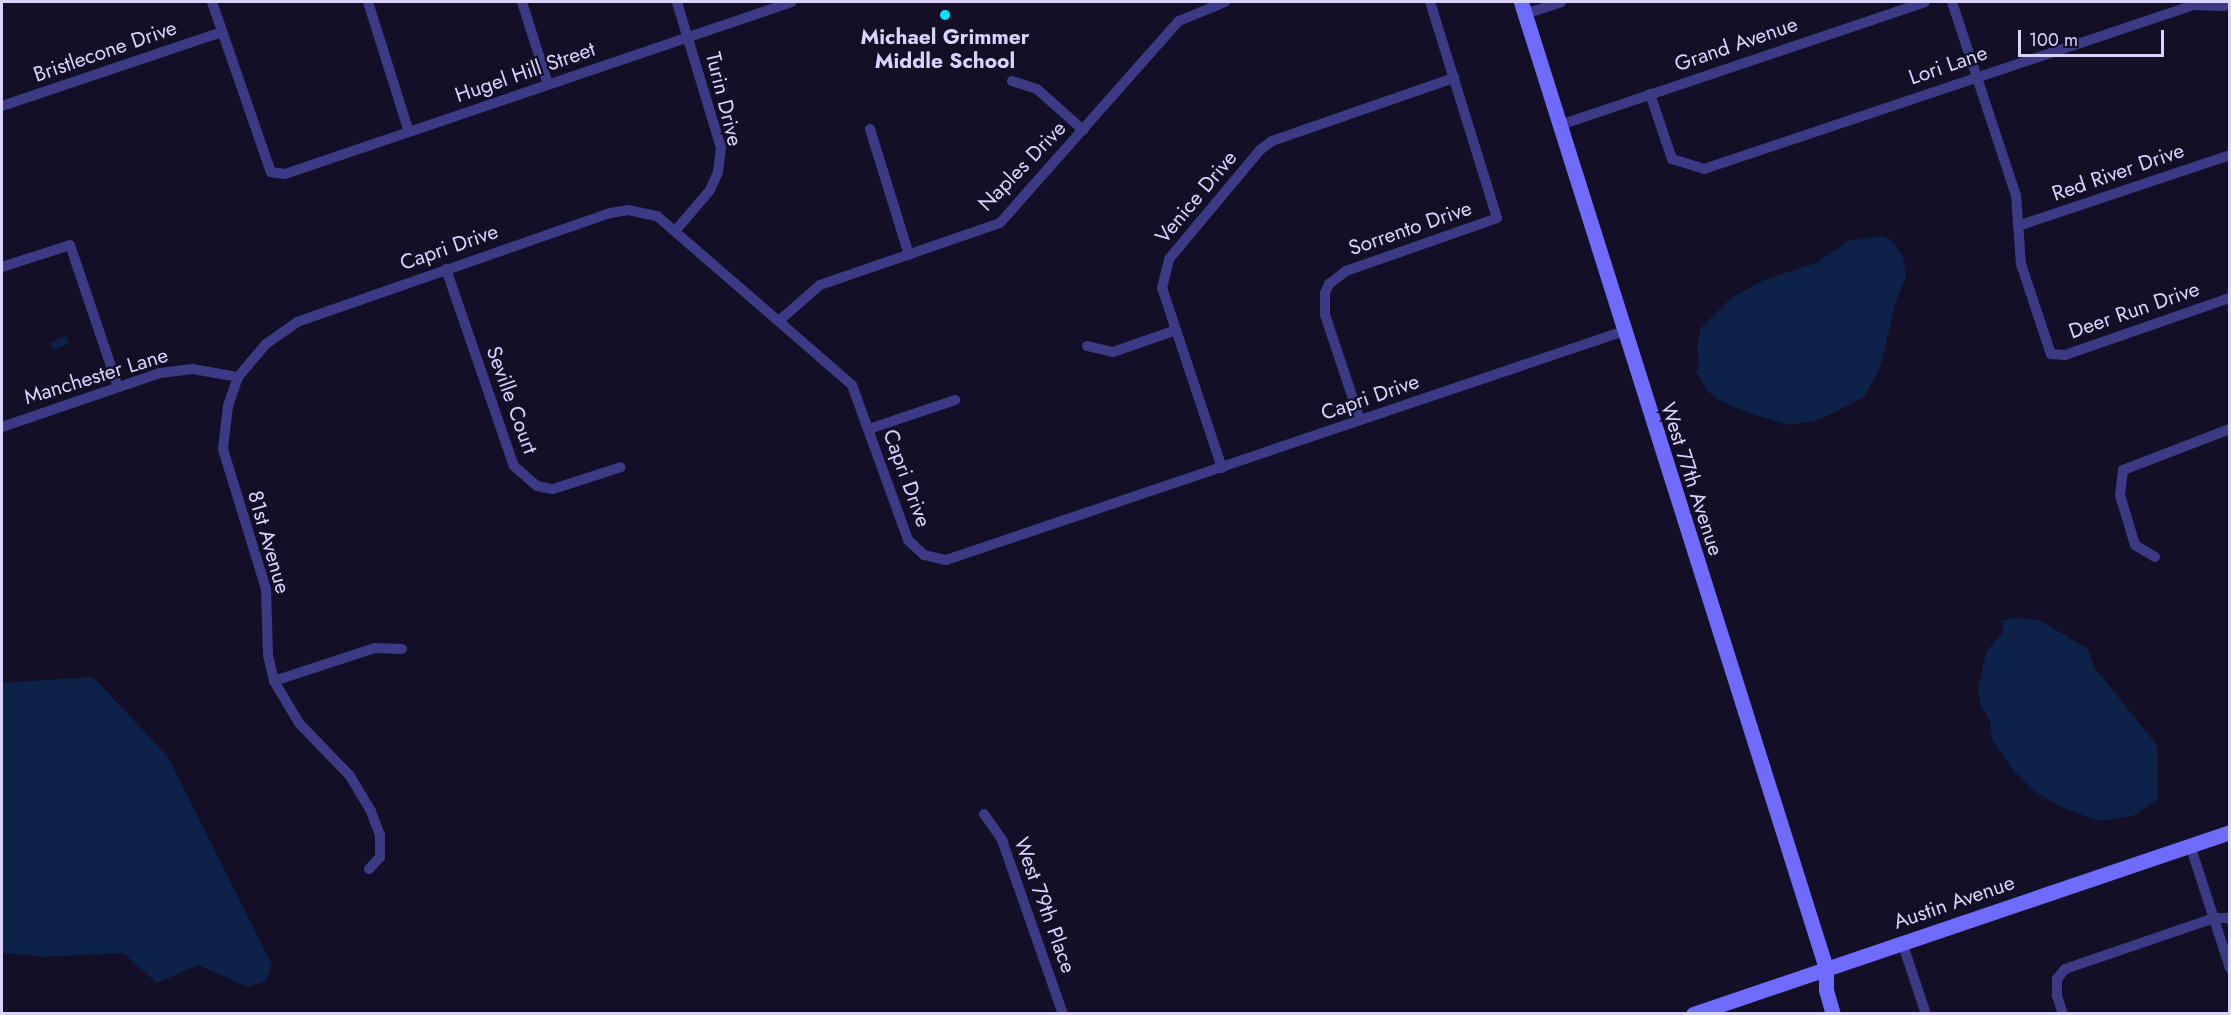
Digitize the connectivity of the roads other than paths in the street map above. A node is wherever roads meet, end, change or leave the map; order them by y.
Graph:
1 (212, 2) edge
2 (368, 2) edge
3 (522, 2) edge
4 (677, 2) edge
5 (792, 2) edge
6 (1225, 2) edge
7 (1430, 2) edge
8 (1561, 2) edge
9 (1925, 2) edge
10 (1952, 2) edge
11 (2224, 6) dead end
12 (1523, 8) edge
13 (222, 32) junction
14 (688, 37) junction
15 (1976, 76) junction
16 (1454, 78) junction
17 (1012, 81) dead end
18 (548, 84) junction
19 (1650, 94) junction
20 (2, 106) edge
21 (1560, 124) junction
22 (870, 129) dead end
23 (1083, 130) junction
24 (409, 132) junction
25 (2229, 155) edge
26 (2018, 226) junction
27 (676, 230) junction
28 (909, 255) junction
29 (2, 267) edge
30 (446, 269) junction
31 (2229, 298) edge
32 (780, 320) junction
33 (1176, 330) junction
34 (1624, 331) junction
35 (266, 344) joint
36 (1087, 346) dead end
37 (238, 377) junction
38 (118, 387) junction
39 (955, 400) dead end
40 (1360, 420) junction
41 (2, 427) edge
42 (869, 429) junction
43 (2229, 429) edge
44 (621, 467) dead end
45 (1222, 468) junction
46 (2155, 557) dead end
47 (402, 649) dead end
48 (274, 681) junction
49 (984, 814) dead end
50 (2229, 832) edge
51 (2190, 845) junction
52 (369, 869) dead end
53 (2214, 918) junction
54 (2229, 918) edge
55 (1902, 942) junction
56 (1826, 968) junction
57 (2229, 969) edge
58 (1063, 1014) edge
59 (1693, 1014) edge
60 (1833, 1014) edge
61 (1926, 1014) edge
62 (2063, 1014) edge

1 - 13 street
2 - 24 street
3 - 18 street
4 - 14 street, Turin Drive
5 - 14 street, Hugel Hill Street
6 - 23 street, Naples Drive
7 - 16 street, Sorrento Drive
8 - 12 street
9 - 19 street, Grand Avenue
10 - 15 street
11 - 15 street, Lori Lane
12 - 21 street, West 77th Avenue
13 - 20 street, Bristlecone Drive
13 - 24 street, Hugel Hill Street
14 - 18 street, Hugel Hill Street
14 - 27 street, Turin Drive
15 - 19 street, Lori Lane
15 - 26 street
16 - 33 street, Venice Drive
16 - 40 street, Sorrento Drive
17 - 23 street
18 - 24 street, Hugel Hill Street
19 - 21 street, Grand Avenue
21 - 34 street, West 77th Avenue
22 - 28 street
23 - 28 street, Naples Drive
25 - 26 street, Red River Drive
26 - 31 street, Deer Run Drive
27 - 30 street, Capri Drive
27 - 32 street, Capri Drive
28 - 32 street, Naples Drive
29 - 38 street
30 - 35 street, Capri Drive
30 - 44 street, Seville Court
32 - 42 street, Capri Drive
33 - 36 street
33 - 45 street, Venice Drive
34 - 40 street, Capri Drive
34 - 56 street, West 77th Avenue
35 - 37 street, 81st Avenue
37 - 38 street, Manchester Lane
37 - 48 street, 81st Avenue
38 - 41 street, Manchester Lane
39 - 42 street
40 - 45 street, Capri Drive
42 - 45 street, Capri Drive
43 - 46 street
47 - 48 street
48 - 52 street, 81st Avenue
49 - 58 street, West 79th Place
50 - 51 street, Austin Avenue
51 - 53 street
51 - 55 street, Austin Avenue
53 - 54 street
53 - 57 street
53 - 62 street
55 - 56 street, Austin Avenue
55 - 61 street
56 - 59 street, Austin Avenue
56 - 60 street, West 77th Avenue

